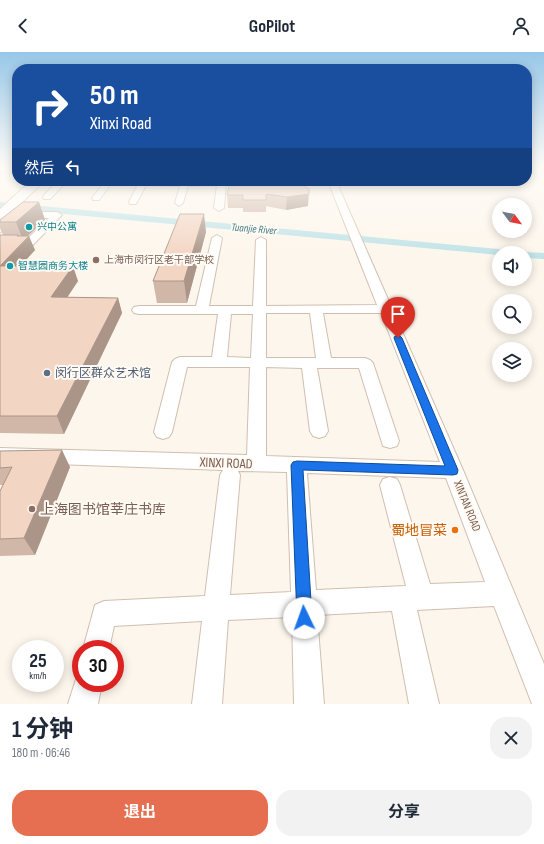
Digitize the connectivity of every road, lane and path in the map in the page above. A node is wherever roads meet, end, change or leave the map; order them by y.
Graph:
1 (21, 197) edge
2 (135, 197) edge
3 (181, 197) edge
4 (220, 197) edge
5 (339, 197) edge
6 (133, 202) dead end
7 (179, 204) dead end
8 (219, 208) dead end
9 (1, 215) edge
10 (217, 238) dead end
11 (0, 239) edge
12 (261, 240) dead end
13 (0, 245) edge
14 (316, 309) junction
15 (385, 309) junction
16 (139, 310) dead end
17 (202, 310) junction
18 (225, 310) junction
19 (259, 310) junction
20 (219, 362) junction
21 (258, 363) junction
22 (316, 363) junction
23 (318, 431) dead end
24 (164, 432) dead end
25 (390, 441) dead end
26 (0, 456) edge
27 (256, 464) junction
28 (297, 465) junction
29 (453, 470) junction
30 (230, 475) dead end
31 (390, 485) dead end
32 (502, 593) junction
33 (412, 598) junction
34 (304, 604) junction
35 (217, 608) junction
36 (98, 640) edge
37 (86, 692) edge
38 (544, 699) edge
39 (83, 704) edge
40 (207, 704) edge
41 (309, 704) edge
42 (424, 704) edge

1 - 9 main road
2 - 6 street
3 - 7 street
4 - 8 street
5 - 15 street, XINTAN ROAD
10 - 17 street
11 - 13 street
12 - 19 street
14 - 15 street
14 - 19 street
14 - 22 street
15 - 29 street, XINTAN ROAD
16 - 17 street
17 - 18 street
18 - 19 street
18 - 20 street
19 - 21 street
20 - 21 street
20 - 24 street
21 - 22 street
21 - 27 street
22 - 23 street
22 - 25 street
26 - 27 street, XINXI ROAD
27 - 28 street, XINXI ROAD
28 - 29 street, XINXI ROAD
28 - 34 street
29 - 32 street, XINTAN ROAD
30 - 35 street
31 - 33 street
32 - 33 street
32 - 38 street, XINTAN ROAD
33 - 34 street
33 - 42 street
34 - 35 street
34 - 41 street
35 - 36 street
35 - 40 street
37 - 39 street

